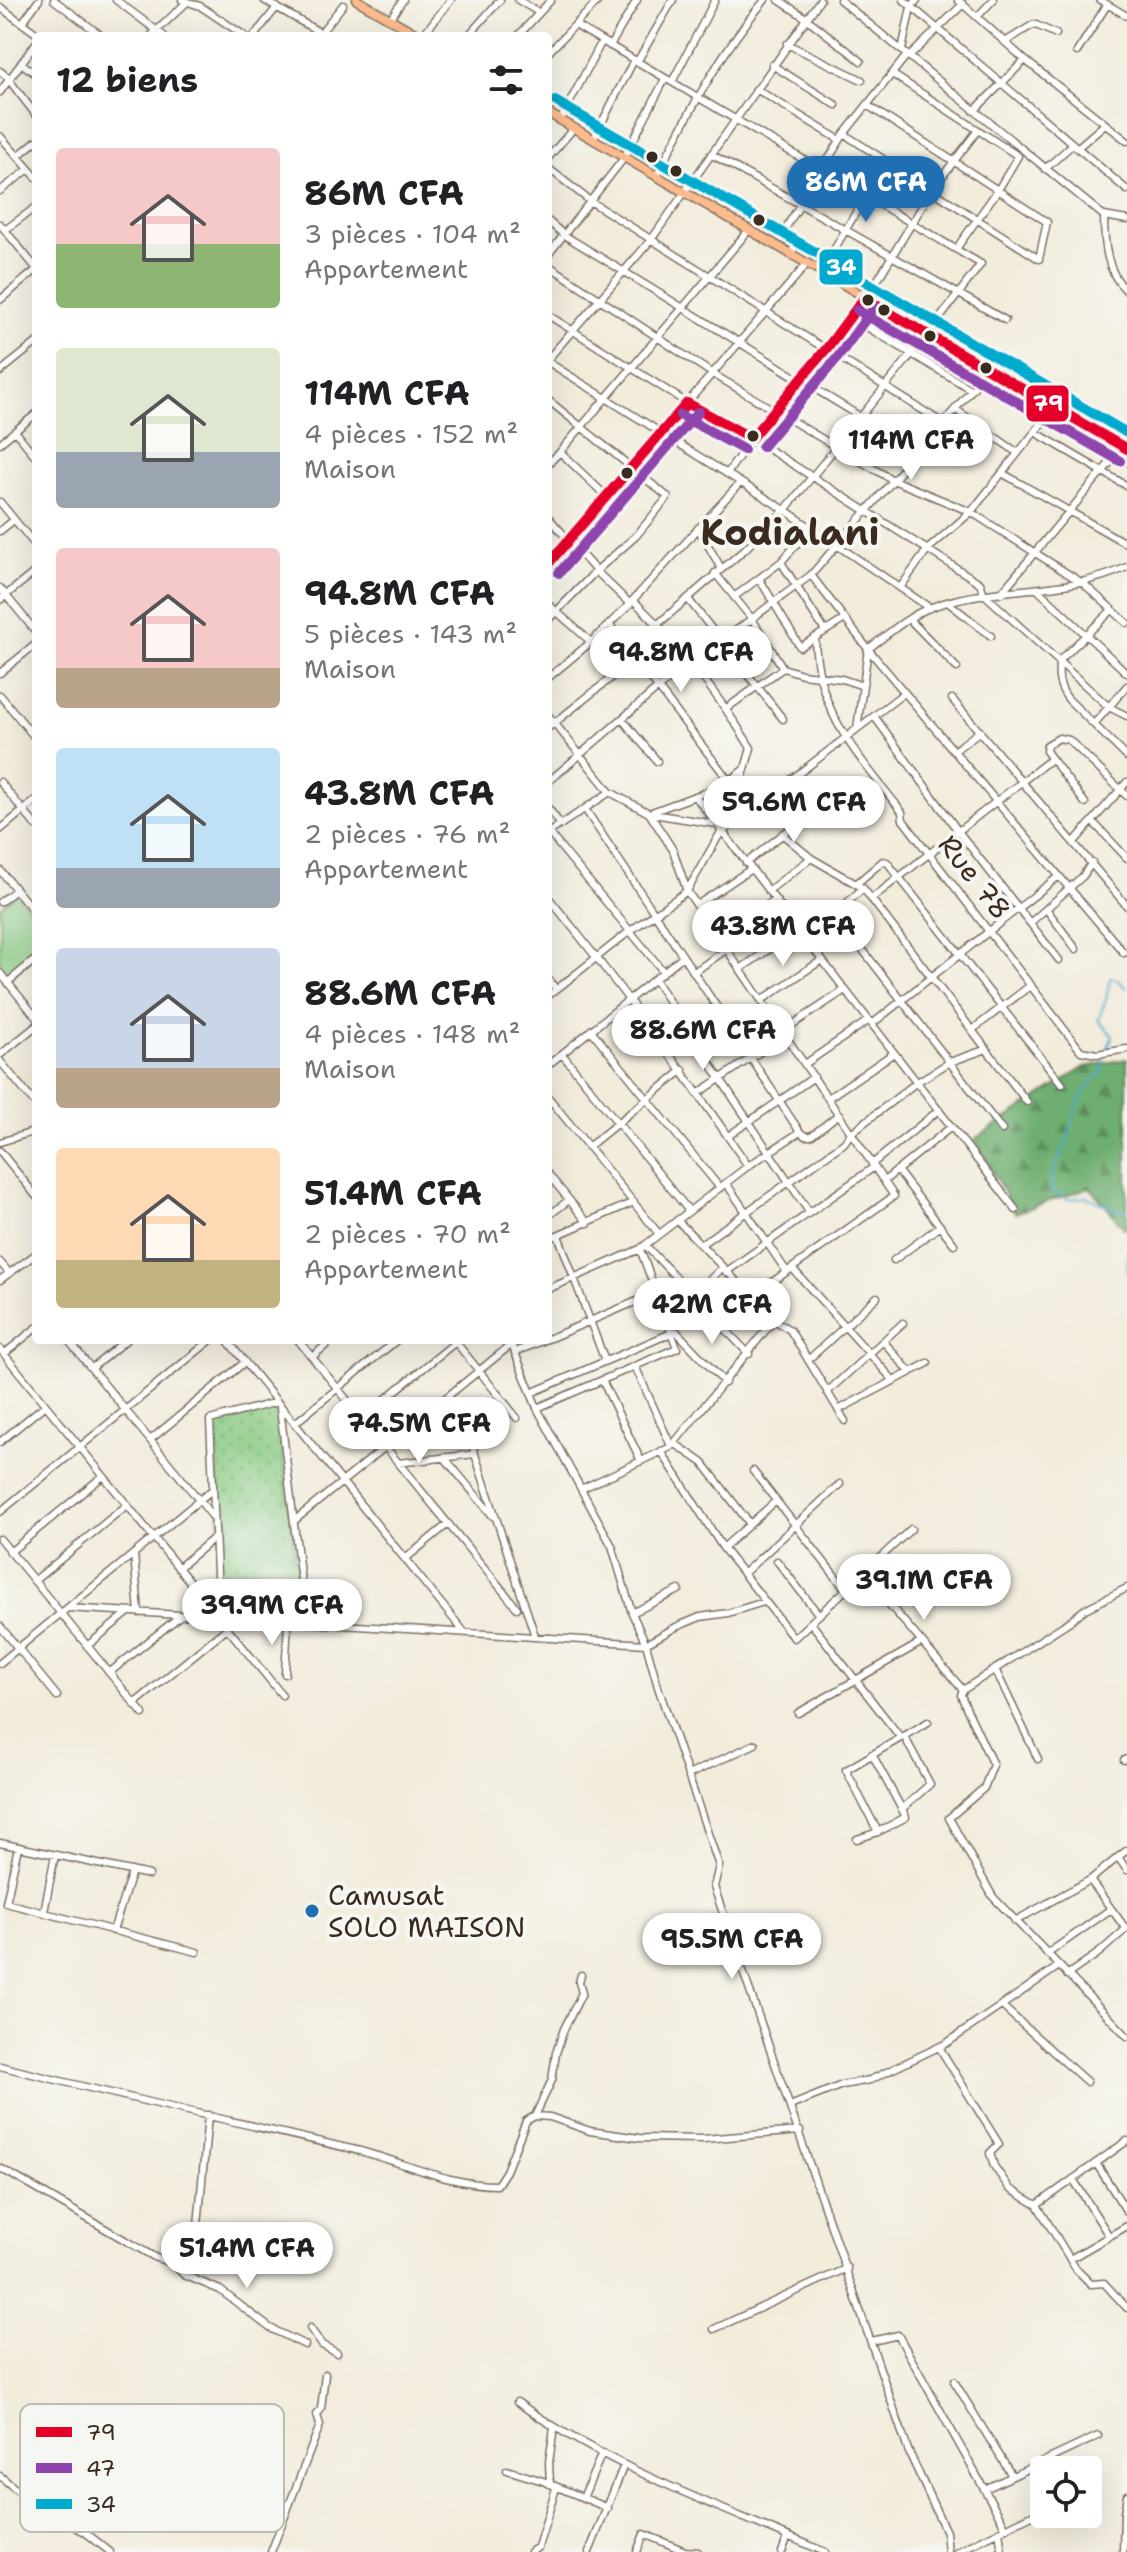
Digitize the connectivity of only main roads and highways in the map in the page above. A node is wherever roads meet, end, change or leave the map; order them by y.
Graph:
1 (357, 0) edge
2 (414, 32) edge
3 (552, 116) edge
4 (1125, 448) edge

1 - 2 highway
3 - 4 highway

